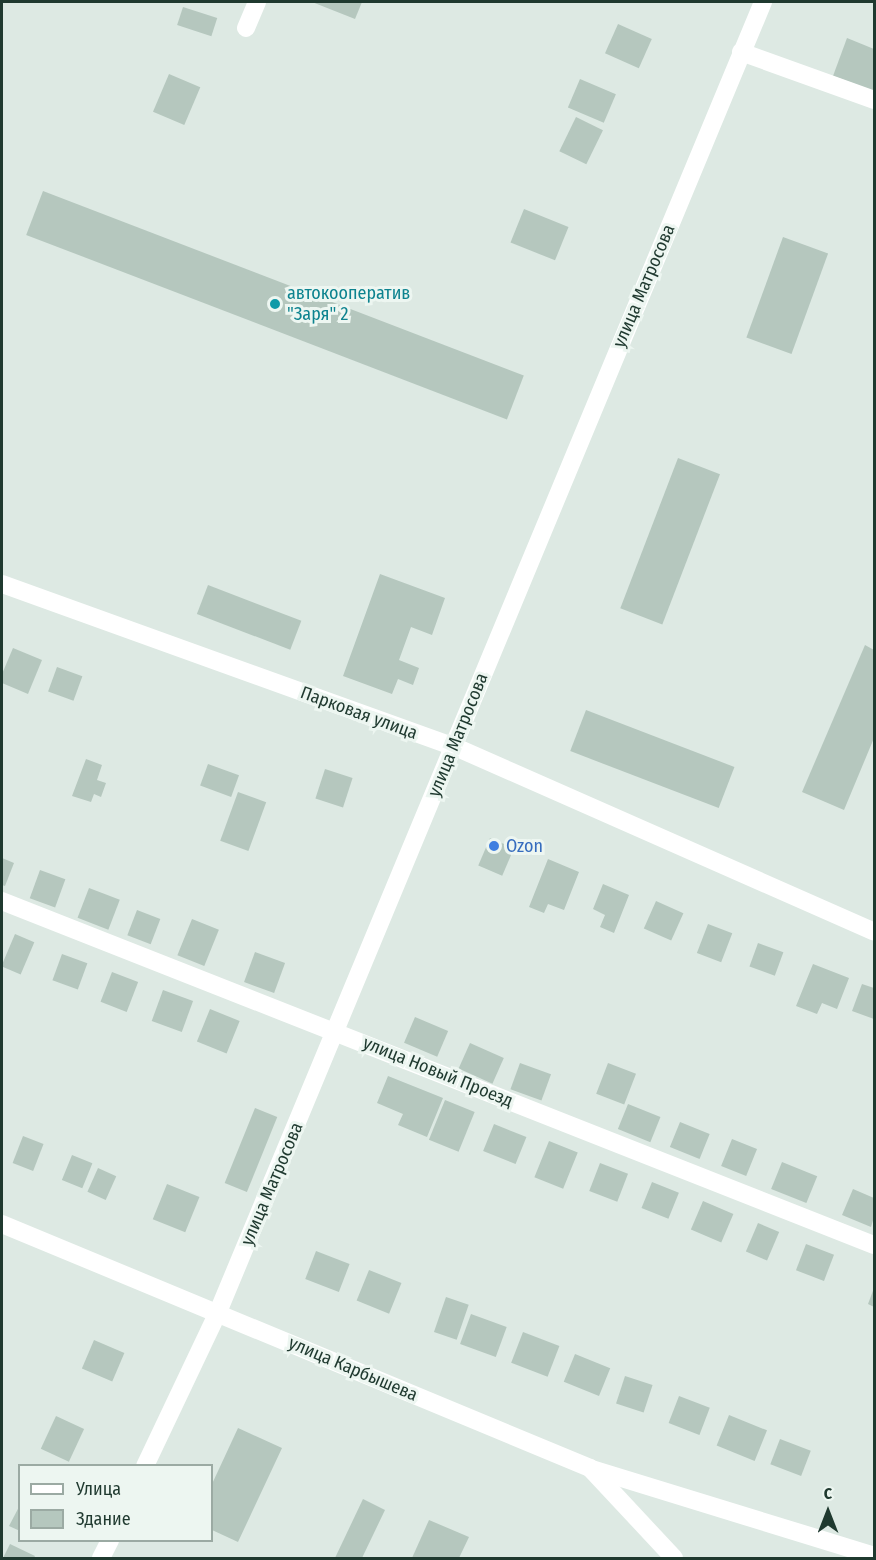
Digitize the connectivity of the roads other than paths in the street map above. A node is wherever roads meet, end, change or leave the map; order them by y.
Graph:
1 (257, 2) edge
2 (763, 2) edge
3 (246, 28) dead end
4 (741, 52) junction
5 (874, 100) edge
6 (2, 584) edge
7 (453, 746) junction
8 (2, 901) edge
9 (874, 932) edge
10 (336, 1031) junction
11 (2, 1224) edge
12 (874, 1245) edge
13 (219, 1312) junction
14 (147, 1464) edge
15 (590, 1468) junction
16 (109, 1542) edge
17 (874, 1556) edge
18 (101, 1558) edge
19 (674, 1558) edge

1 - 3 street
2 - 4 street, улица Матросова
4 - 5 street
4 - 7 street, улица Матросова
6 - 7 street, Парковая улица
7 - 9 street, Парковая улица
7 - 10 street, улица Матросова
8 - 10 street, улица Новый Проезд
10 - 12 street, улица Новый Проезд
10 - 13 street, улица Матросова
11 - 13 street, улица Карбышева
13 - 14 street, улица Матросова
13 - 15 street, улица Карбышева
15 - 17 street
15 - 19 street, улица Карбышева
16 - 18 street

